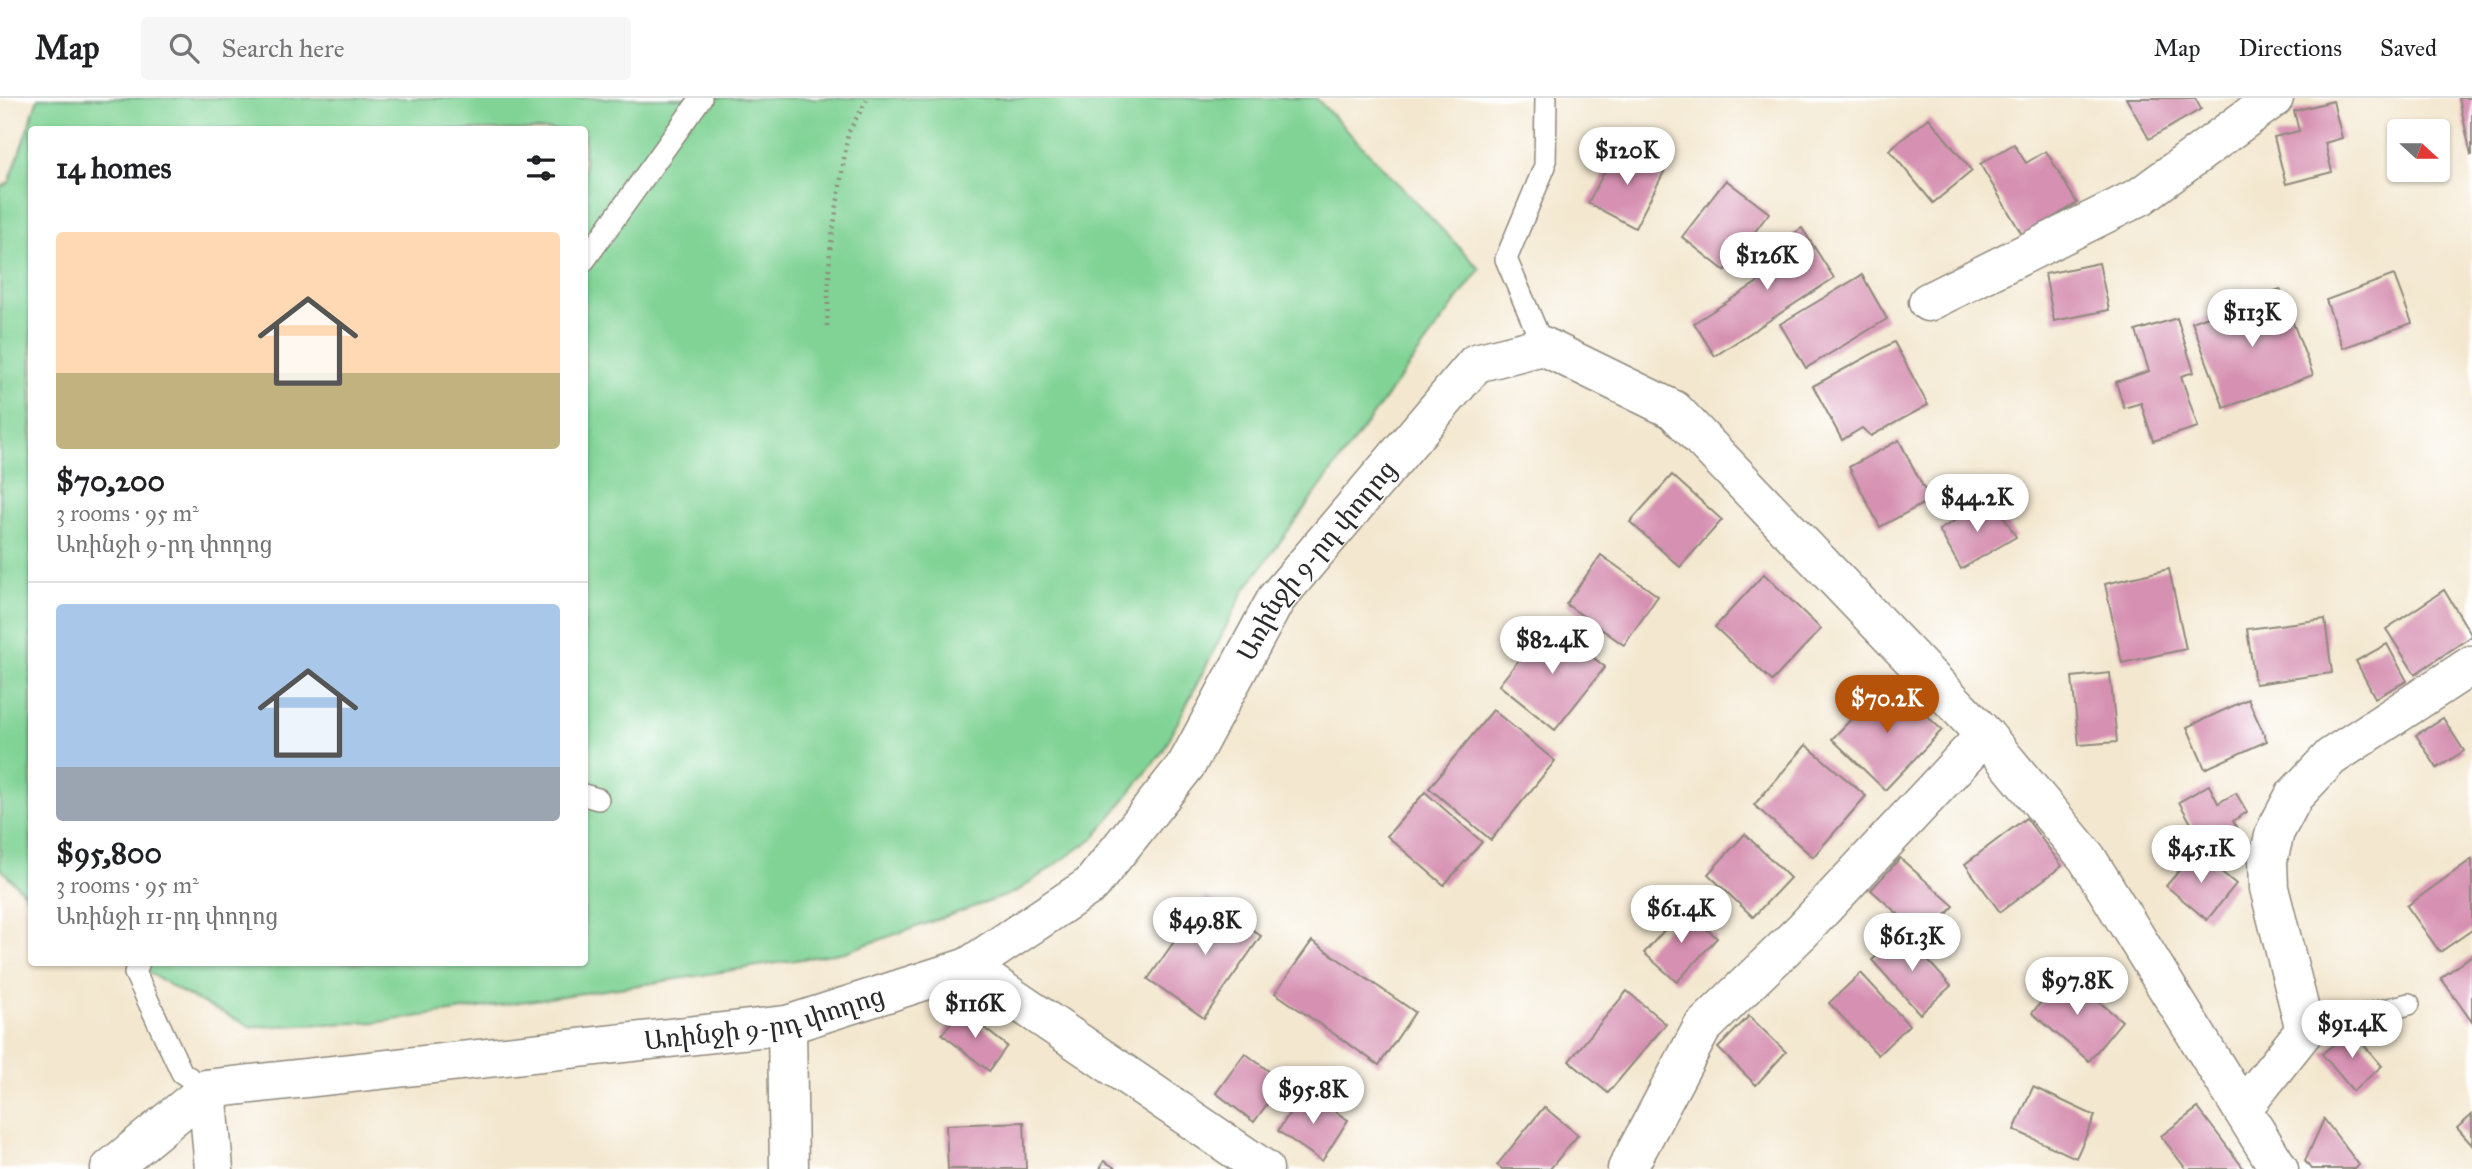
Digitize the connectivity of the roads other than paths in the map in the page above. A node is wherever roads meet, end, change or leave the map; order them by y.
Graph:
1 (701, 98) edge
2 (1546, 98) edge
3 (2274, 98) edge
4 (588, 255) edge
5 (1928, 302) dead end
6 (1543, 346) junction
7 (2472, 665) edge
8 (1985, 735) junction
9 (138, 966) edge
10 (968, 967) junction
11 (2409, 1004) dead end
12 (788, 1025) junction
13 (2305, 1030) junction
14 (207, 1089) junction
15 (2242, 1109) junction
16 (110, 1169) edge
17 (214, 1169) edge
18 (789, 1169) edge
19 (1264, 1169) edge
20 (1627, 1169) edge
21 (2279, 1169) edge

1 - 4 lane
2 - 6 lane
3 - 5 street
6 - 8 street
6 - 10 street, Առինջի 9-րդ փողոց
7 - 13 street
8 - 15 street
8 - 20 street
9 - 14 lane
10 - 12 street, Առինջի 9-րդ փողոց
10 - 19 street
11 - 13 lane
12 - 14 street, Առինջի 9-րդ փողոց
12 - 18 street
13 - 15 street
14 - 16 street
14 - 17 street
15 - 21 street

